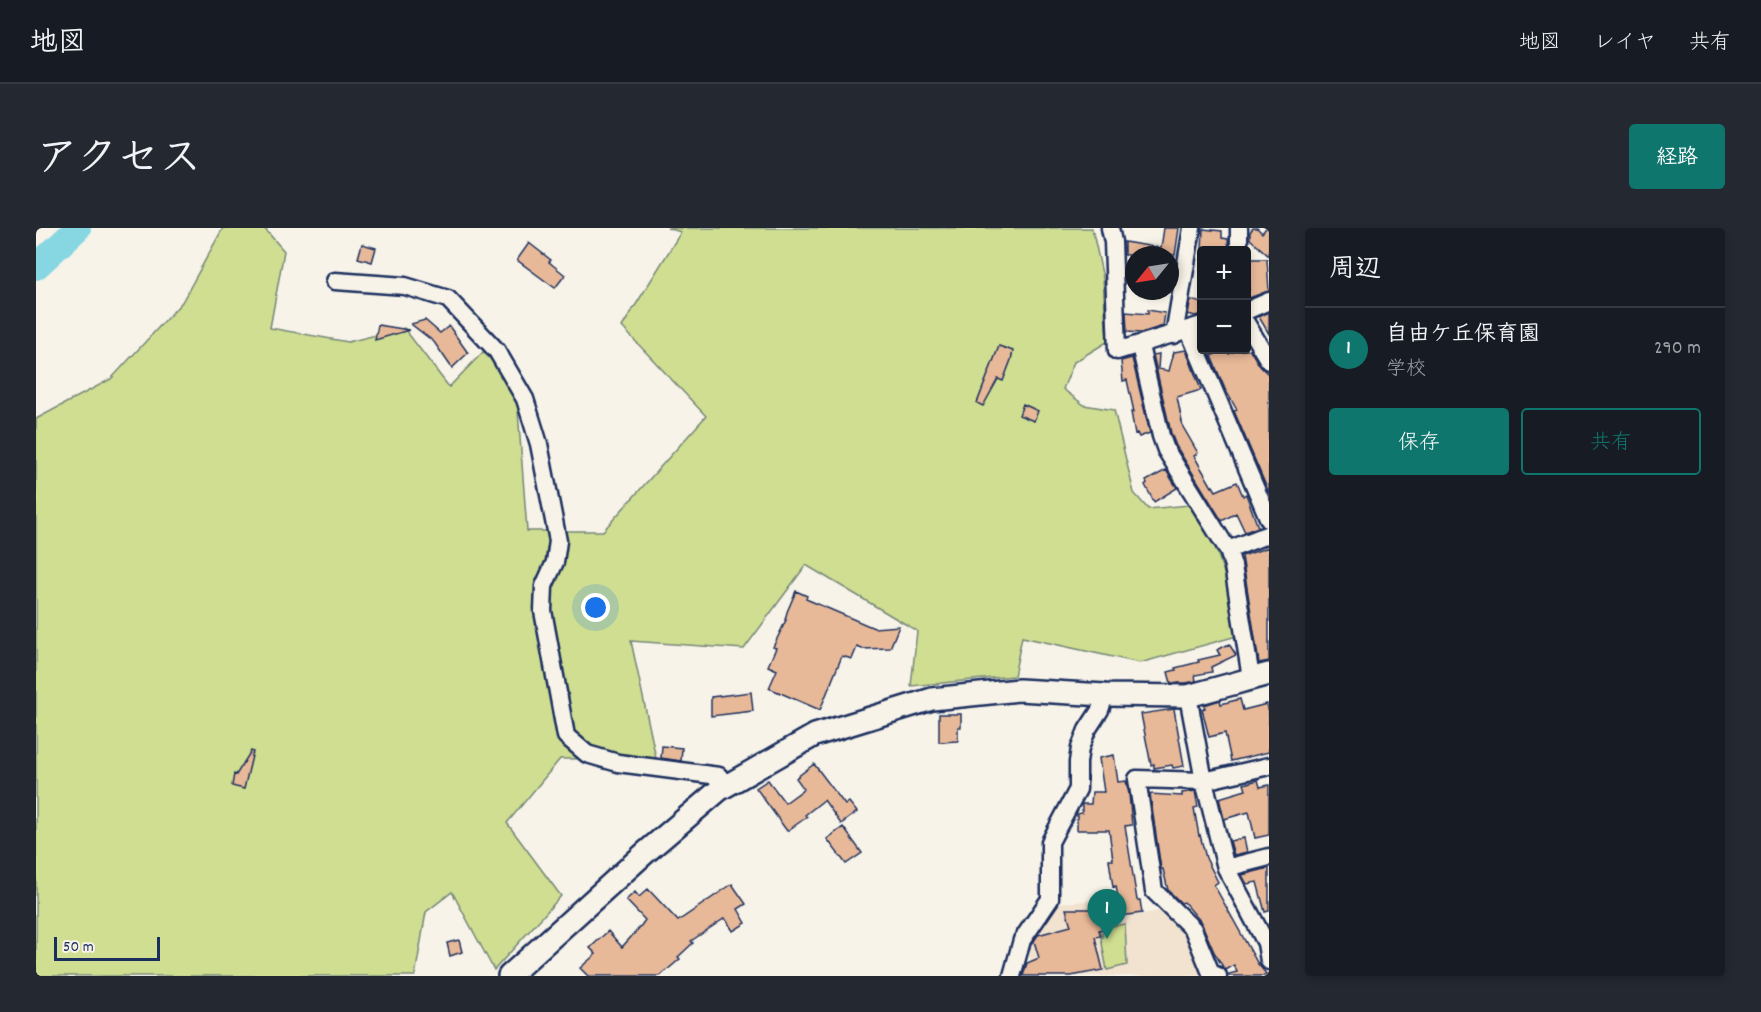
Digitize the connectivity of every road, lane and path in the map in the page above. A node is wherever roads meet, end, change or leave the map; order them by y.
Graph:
1 (1110, 228) edge
2 (1192, 228) edge
3 (1239, 228) edge
4 (1239, 246) edge
5 (335, 281) dead end
6 (1269, 301) edge
7 (1251, 309) edge
8 (1188, 330) edge
9 (1251, 331) edge
10 (1140, 346) junction
11 (1269, 361) edge
12 (1269, 520) edge
13 (1269, 534) edge
14 (1228, 550) junction
15 (1260, 676) edge
16 (1105, 696) junction
17 (1188, 696) junction
18 (1269, 766) edge
19 (1204, 781) junction
20 (726, 786) junction
21 (1269, 857) edge
22 (1226, 868) junction
23 (1268, 943) edge
24 (1269, 962) edge
25 (509, 976) edge
26 (1012, 976) edge
27 (1218, 976) edge

1 - 10 street
2 - 8 street
3 - 4 street
5 - 20 street
6 - 7 street
8 - 10 street
8 - 12 street
9 - 11 street
10 - 14 street
13 - 14 street
14 - 15 street
15 - 17 street
16 - 17 street
16 - 20 street
16 - 26 street
17 - 19 street
18 - 19 street
19 - 22 street
19 - 27 street
20 - 25 street
21 - 22 street
22 - 23 street
23 - 24 street

